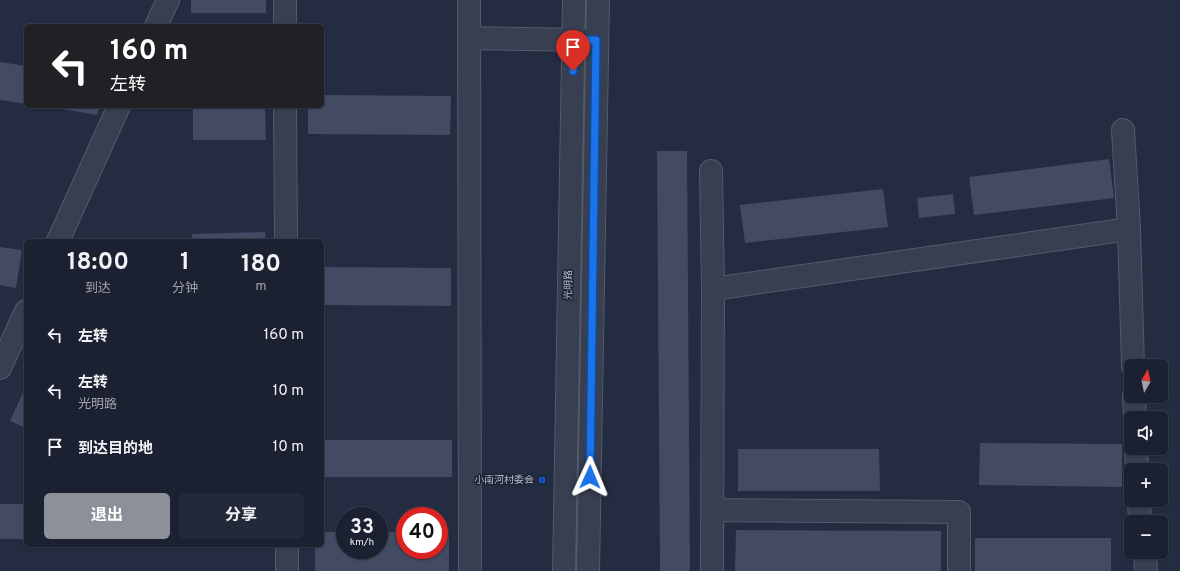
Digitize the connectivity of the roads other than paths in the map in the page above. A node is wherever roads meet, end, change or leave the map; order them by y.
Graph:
1 (168, 0) edge
2 (285, 0) edge
3 (469, 0) edge
4 (574, 0) edge
5 (598, 0) edge
6 (157, 24) edge
7 (285, 24) edge
8 (469, 38) junction
9 (574, 40) junction
10 (596, 40) junction
11 (118, 108) edge
12 (285, 108) edge
13 (1122, 130) dead end
14 (711, 171) dead end
15 (1129, 229) junction
16 (59, 239) edge
17 (286, 239) edge
18 (713, 289) junction
19 (24, 315) edge
20 (1133, 359) edge
21 (0, 368) edge
22 (712, 510) junction
23 (287, 547) edge
24 (1145, 559) edge
25 (287, 571) edge
26 (470, 571) edge
27 (564, 571) edge
28 (588, 571) edge
29 (712, 571) edge
30 (959, 571) edge
31 (1146, 571) edge

1 - 6 street
2 - 7 street
3 - 8 street
4 - 9 street, 光明路
5 - 10 street
8 - 9 street
8 - 26 street
9 - 10 street
9 - 27 street, 光明路
10 - 28 street
11 - 16 street
12 - 17 street
13 - 15 street
14 - 18 street
15 - 18 street
15 - 20 street
18 - 22 street
19 - 21 street
22 - 29 street
22 - 30 street
23 - 25 street
24 - 31 street

